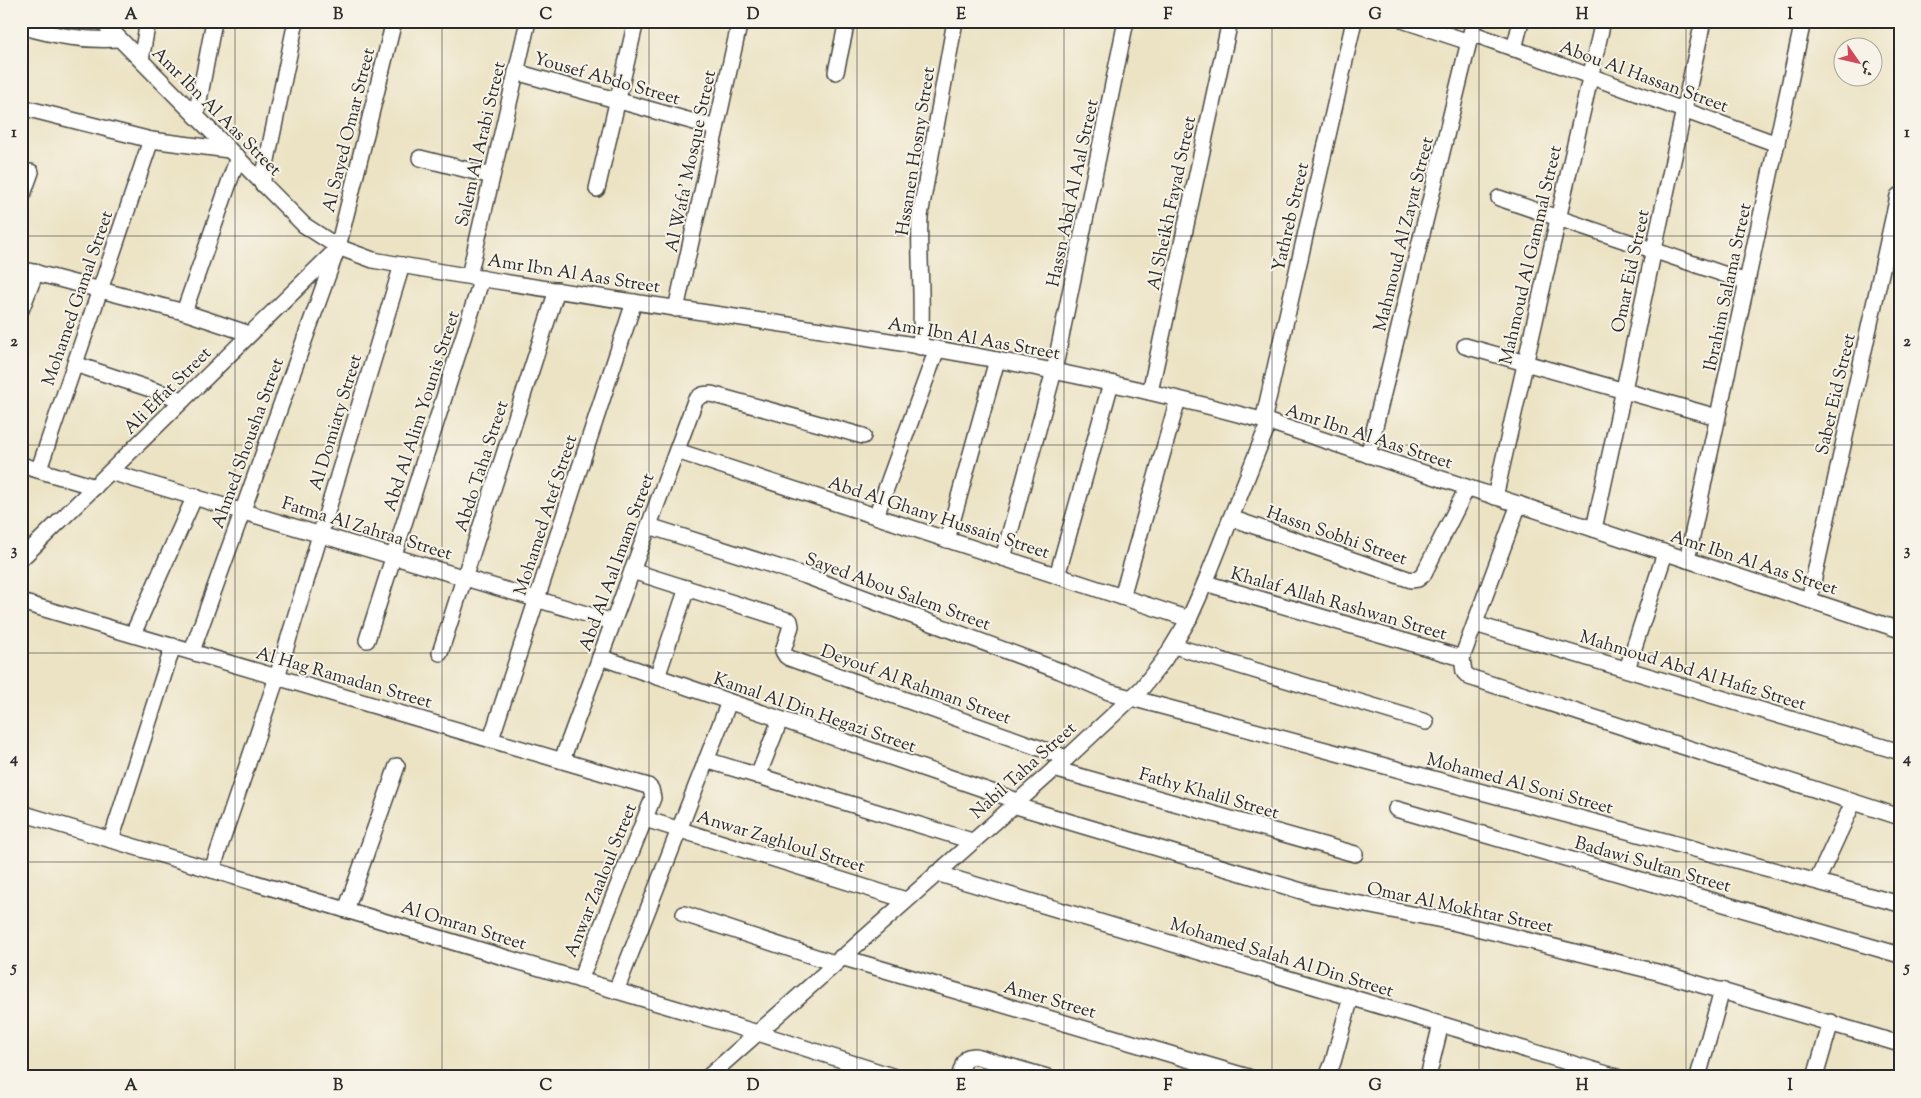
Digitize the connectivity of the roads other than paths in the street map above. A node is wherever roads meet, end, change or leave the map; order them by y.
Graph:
1 (148, 21) edge
2 (214, 21) edge
3 (296, 21) edge
4 (394, 21) edge
5 (528, 21) edge
6 (636, 21) edge
7 (740, 21) edge
8 (847, 21) edge
9 (955, 21) edge
10 (1126, 21) edge
11 (1230, 21) edge
12 (1354, 21) edge
13 (1405, 21) edge
14 (1522, 21) edge
15 (1603, 21) edge
16 (1703, 21) edge
17 (1802, 21) edge
18 (103, 22) edge
19 (21, 26) edge
20 (1471, 32) edge
21 (119, 39) junction
22 (1514, 49) junction
23 (141, 60) junction
24 (516, 72) junction
25 (836, 72) dead end
26 (1590, 76) junction
27 (618, 100) junction
28 (21, 107) edge
29 (1684, 110) junction
30 (196, 116) junction
31 (716, 128) junction
32 (151, 140) junction
33 (1777, 144) junction
34 (233, 153) junction
35 (420, 158) dead end
36 (31, 172) dead end
37 (492, 176) junction
38 (262, 184) junction
39 (597, 189) dead end
40 (1898, 196) dead end
41 (22, 198) edge
42 (1499, 198) dead end
43 (1558, 218) junction
44 (338, 247) junction
45 (1654, 250) junction
46 (402, 266) junction
47 (29, 271) edge
48 (476, 277) junction
49 (1747, 282) junction
50 (100, 290) junction
51 (557, 290) junction
52 (634, 302) junction
53 (676, 309) junction
54 (21, 310) edge
55 (184, 312) junction
56 (250, 334) junction
57 (1465, 346) dead end
58 (920, 347) junction
59 (937, 349) junction
60 (997, 360) junction
61 (1525, 363) junction
62 (74, 364) junction
63 (1054, 371) junction
64 (1111, 383) junction
65 (1624, 391) junction
66 (1150, 392) junction
67 (1178, 399) junction
68 (183, 400) junction
69 (1718, 417) junction
70 (1266, 422) junction
71 (863, 436) dead end
72 (677, 451) junction
73 (1368, 455) junction
74 (21, 465) edge
75 (39, 469) junction
76 (110, 472) junction
77 (95, 487) junction
78 (1467, 488) junction
79 (195, 496) junction
80 (1494, 497) junction
81 (1520, 504) junction
82 (242, 510) junction
83 (876, 516) junction
84 (1231, 518) junction
85 (649, 526) junction
86 (1594, 529) junction
87 (320, 534) junction
88 (947, 540) junction
89 (1665, 552) junction
90 (394, 556) junction
91 (1002, 558) junction
92 (21, 559) edge
93 (1687, 560) junction
94 (632, 571) junction
95 (1057, 576) junction
96 (465, 577) junction
97 (1205, 583) junction
98 (687, 588) junction
99 (1122, 597) junction
100 (537, 599) junction
101 (1808, 600) junction
102 (21, 602) edge
103 (1189, 619) junction
104 (613, 622) junction
105 (1475, 624) junction
106 (1900, 630) edge
107 (134, 634) junction
108 (367, 640) dead end
109 (173, 646) junction
110 (1174, 646) junction
111 (192, 652) junction
112 (440, 653) dead end
113 (600, 657) junction
114 (1462, 658) junction
115 (1627, 669) junction
116 (277, 677) junction
117 (657, 677) junction
118 (1131, 698) junction
119 (729, 702) junction
120 (780, 720) junction
121 (1426, 722) dead end
122 (491, 739) junction
123 (1900, 752) edge
124 (1067, 758) junction
125 (562, 760) junction
126 (706, 760) junction
127 (397, 766) dead end
128 (1054, 769) junction
129 (758, 776) junction
130 (653, 793) joint
131 (1852, 802) junction
132 (1015, 803) junction
133 (1396, 809) dead end
134 (21, 814) edge
135 (1900, 817) edge
136 (645, 819) junction
137 (678, 829) junction
138 (111, 840) junction
139 (972, 842) junction
140 (1355, 854) dead end
141 (212, 870) junction
142 (936, 873) junction
143 (1817, 881) junction
144 (906, 900) junction
145 (1900, 904) edge
146 (346, 910) junction
147 (684, 914) dead end
148 (1900, 954) edge
149 (838, 960) junction
150 (580, 980) junction
151 (1722, 990) junction
152 (616, 991) junction
153 (1351, 997) junction
154 (1831, 1022) junction
155 (1441, 1024) junction
156 (758, 1033) junction
157 (1900, 1044) edge
158 (708, 1077) edge
159 (895, 1077) edge
160 (959, 1077) edge
161 (1047, 1077) edge
162 (1248, 1077) edge
163 (1327, 1077) edge
164 (1428, 1077) edge
165 (1617, 1077) edge
166 (1698, 1077) edge
167 (1815, 1077) edge

1 - 23 street
2 - 30 street
3 - 38 street
4 - 44 street, Al Sayed Omar Street
5 - 24 street, Salem Al Arabi Street
6 - 27 street
7 - 31 street, Al Wafa' Mosque Street
8 - 25 street
9 - 58 street, Hssanen Hosny Street
10 - 63 street, Hassn Abd Al Aal Street
11 - 66 street, Al Sheikh Fayad Street
12 - 70 street, Yathreb Street
13 - 20 street, Abou Al Hassan Street
14 - 22 street
15 - 26 street, Mahmoud Al Gammal Street
16 - 29 street, Omar Eid Street
17 - 33 street, Ibrahim Salama Street
18 - 21 street, Amr Ibn Al Aas Street
19 - 21 street
20 - 22 street, Abou Al Hassan Street
20 - 73 street, Mahmoud Al Zayat Street
21 - 23 street, Amr Ibn Al Aas Street
22 - 26 street, Abou Al Hassan Street
23 - 30 street, Amr Ibn Al Aas Street
24 - 27 street, Yousef Abdo Street
24 - 37 street, Salem Al Arabi Street
26 - 29 street, Abou Al Hassan Street
26 - 43 street, Mahmoud Al Gammal Street
27 - 31 street, Yousef Abdo Street
27 - 39 street
28 - 32 street
29 - 33 street, Abou Al Hassan Street
29 - 45 street, Omar Eid Street
30 - 34 street, Amr Ibn Al Aas Street
31 - 53 street, Al Wafa' Mosque Street
32 - 34 street
32 - 50 street, Mohamed Gamal Street
33 - 49 street, Ibrahim Salama Street
34 - 38 street, Amr Ibn Al Aas Street
34 - 55 street
35 - 37 street
36 - 41 street
37 - 48 street, Salem Al Arabi Street
38 - 44 street, Amr Ibn Al Aas Street
40 - 101 street, Saber Eid Street
42 - 43 street
43 - 45 street
43 - 61 street, Mahmoud Al Gammal Street
44 - 46 street, Amr Ibn Al Aas Street
44 - 56 street, Ali Effat Street
44 - 82 street, Ahmed Shousha Street
45 - 49 street
45 - 65 street, Omar Eid Street
46 - 48 street, Amr Ibn Al Aas Street
46 - 87 street, Al Domiaty Street
47 - 50 street
47 - 54 street
48 - 51 street, Amr Ibn Al Aas Street
48 - 90 street, Abd Al Alim Younis Street
49 - 69 street, Ibrahim Salama Street
50 - 55 street
50 - 62 street, Mohamed Gamal Street
51 - 52 street, Amr Ibn Al Aas Street
51 - 96 street, Abdo Taha Street
52 - 53 street, Amr Ibn Al Aas Street
52 - 100 street, Mohamed Atef Street
53 - 58 street, Amr Ibn Al Aas Street
55 - 56 street
56 - 68 street, Ali Effat Street
57 - 61 street
58 - 59 street, Amr Ibn Al Aas Street
59 - 60 street, Amr Ibn Al Aas Street
59 - 83 street
60 - 63 street, Amr Ibn Al Aas Street
60 - 88 street
61 - 65 street
61 - 80 street, Mahmoud Al Gammal Street
62 - 68 street
62 - 75 street, Mohamed Gamal Street
63 - 64 street, Amr Ibn Al Aas Street
63 - 91 street, Hassn Abd Al Aal Street
64 - 66 street, Amr Ibn Al Aas Street
64 - 95 street
65 - 69 street
65 - 86 street, Omar Eid Street
66 - 67 street, Amr Ibn Al Aas Street
67 - 70 street, Amr Ibn Al Aas Street
67 - 99 street
68 - 76 street, Ali Effat Street
69 - 93 street, Ibrahim Salama Street
70 - 73 street, Amr Ibn Al Aas Street
70 - 84 street, Nabil Taha Street
71 - 72 street, Abd Al Aal Imam Street
72 - 83 street, Abd Al Ghany Hussain Street
72 - 85 street, Abd Al Aal Imam Street
73 - 78 street, Amr Ibn Al Aas Street
74 - 75 street
75 - 77 street
76 - 77 street, Ali Effat Street
76 - 79 street, Fatma Al Zahraa Street
77 - 92 street, Ali Effat Street
78 - 80 street, Amr Ibn Al Aas Street
78 - 84 street, Hassn Sobhi Street
79 - 82 street, Fatma Al Zahraa Street
79 - 107 street
80 - 81 street, Amr Ibn Al Aas Street
81 - 86 street, Amr Ibn Al Aas Street
81 - 105 street
82 - 87 street, Fatma Al Zahraa Street
82 - 111 street, Ahmed Shousha Street
83 - 88 street, Abd Al Ghany Hussain Street
84 - 97 street, Nabil Taha Street
85 - 94 street, Abd Al Aal Imam Street
85 - 118 street, Sayed Abou Salem Street
86 - 89 street, Amr Ibn Al Aas Street
87 - 90 street, Fatma Al Zahraa Street
87 - 116 street, Al Domiaty Street
88 - 91 street, Abd Al Ghany Hussain Street
89 - 93 street, Amr Ibn Al Aas Street
89 - 115 street
90 - 96 street, Fatma Al Zahraa Street
90 - 108 street, Abd Al Alim Younis Street
91 - 95 street, Abd Al Ghany Hussain Street
93 - 101 street, Amr Ibn Al Aas Street
94 - 98 street
94 - 104 street, Abd Al Aal Imam Street
95 - 99 street, Abd Al Ghany Hussain Street
96 - 100 street, Fatma Al Zahraa Street
96 - 112 street, Abdo Taha Street
97 - 103 street, Nabil Taha Street
97 - 114 street, Khalaf Allah Rashwan Street
98 - 117 street
98 - 124 street, Deyouf Al Rahman Street
99 - 103 street, Abd Al Ghany Hussain Street
100 - 104 street, Fatma Al Zahraa Street
100 - 122 street, Mohamed Atef Street
101 - 106 street, Amr Ibn Al Aas Street
102 - 107 street, Al Hag Ramadan Street
103 - 110 street, Nabil Taha Street
104 - 113 street, Abd Al Aal Imam Street
105 - 114 street
105 - 115 street, Mahmoud Abd Al Hafiz Street
107 - 109 street, Al Hag Ramadan Street
109 - 111 street, Al Hag Ramadan Street
109 - 138 street
110 - 118 street, Nabil Taha Street
110 - 121 street
111 - 116 street, Al Hag Ramadan Street
113 - 117 street, Kamal Al Din Hegazi Street
113 - 125 street, Abd Al Aal Imam Street
114 - 131 street
115 - 123 street, Mahmoud Abd Al Hafiz Street
116 - 122 street, Al Hag Ramadan Street
116 - 141 street, Al Domiaty Street
117 - 119 street, Kamal Al Din Hegazi Street
118 - 124 street, Nabil Taha Street
118 - 143 street, Mohamed Al Soni Street
119 - 120 street, Kamal Al Din Hegazi Street
119 - 126 street
120 - 129 street
120 - 132 street, Kamal Al Din Hegazi Street
122 - 125 street, Al Hag Ramadan Street
124 - 128 street, Nabil Taha Street
125 - 130 street, Al Hag Ramadan Street
126 - 129 street
126 - 137 street
127 - 146 street
128 - 132 street, Nabil Taha Street
128 - 140 street, Fathy Khalil Street
129 - 139 street
130 - 136 street, Anwar Zaaloul Street
131 - 135 street
131 - 143 street
132 - 139 street, Nabil Taha Street
132 - 151 street, Omar Al Mokhtar Street
133 - 148 street, Badawi Sultan Street
134 - 138 street, Al Omran Street
136 - 137 street, Anwar Zaghloul Street
136 - 150 street, Anwar Zaaloul Street
137 - 144 street, Anwar Zaghloul Street
137 - 152 street
138 - 141 street, Al Omran Street
139 - 142 street, Nabil Taha Street
141 - 146 street, Al Omran Street
142 - 144 street, Nabil Taha Street
142 - 153 street, Mohamed Salah Al Din Street
143 - 145 street, Mohamed Al Soni Street
144 - 149 street, Nabil Taha Street
146 - 150 street, Al Omran Street
147 - 149 street, Amer Street
149 - 156 street, Nabil Taha Street
149 - 162 street, Amer Street
150 - 152 street, Al Omran Street
151 - 154 street, Omar Al Mokhtar Street
151 - 166 street
152 - 156 street, Al Omran Street
153 - 155 street, Mohamed Salah Al Din Street
153 - 163 street
154 - 157 street, Omar Al Mokhtar Street
154 - 167 street
155 - 164 street
155 - 165 street, Mohamed Salah Al Din Street
156 - 158 street, Nabil Taha Street
156 - 159 street, Al Omran Street
160 - 161 street

